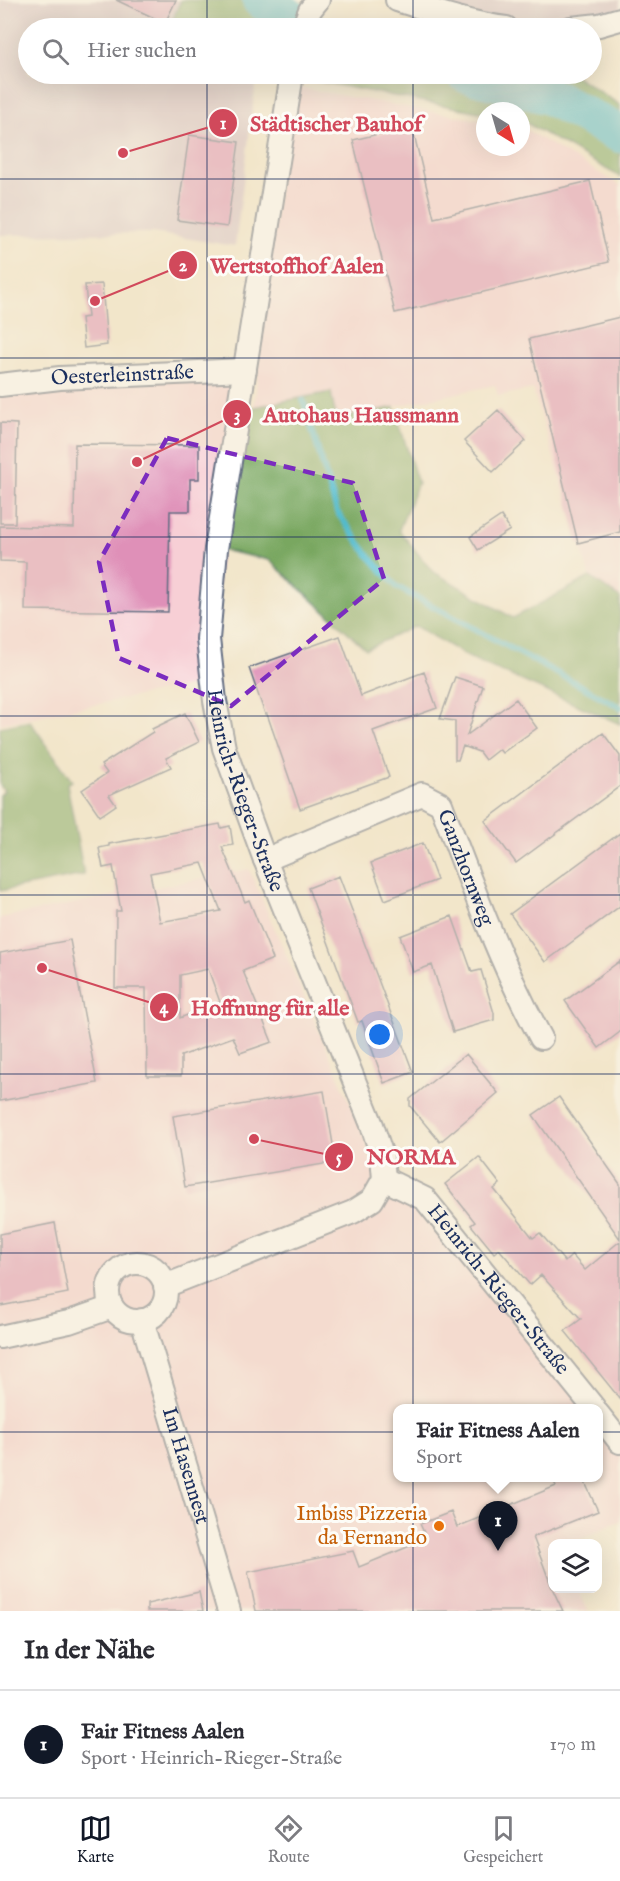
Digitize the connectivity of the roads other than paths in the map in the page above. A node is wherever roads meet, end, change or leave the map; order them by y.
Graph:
1 (397, 0) edge
2 (454, 18) edge
3 (620, 19) edge
4 (602, 24) edge
5 (291, 84) edge
6 (245, 370) junction
7 (0, 385) edge
8 (265, 860) junction
9 (541, 1038) dead end
10 (384, 1179) junction
11 (165, 1286) junction
12 (112, 1307) junction
13 (142, 1320) junction
14 (0, 1336) edge
15 (591, 1404) edge
16 (603, 1421) edge
17 (620, 1443) edge
18 (229, 1611) edge

1 - 2 street
3 - 4 street
5 - 6 street, Heinrich-Rieger-Straße
6 - 7 street, Oesterleinstraße
6 - 8 street, Heinrich-Rieger-Straße
8 - 9 street, Ganzhornweg
8 - 10 street, Heinrich-Rieger-Straße
10 - 11 street
10 - 15 street, Heinrich-Rieger-Straße
11 - 12 street
11 - 13 street
12 - 13 street
12 - 14 street
13 - 18 street, Im Hasennest
16 - 17 street

